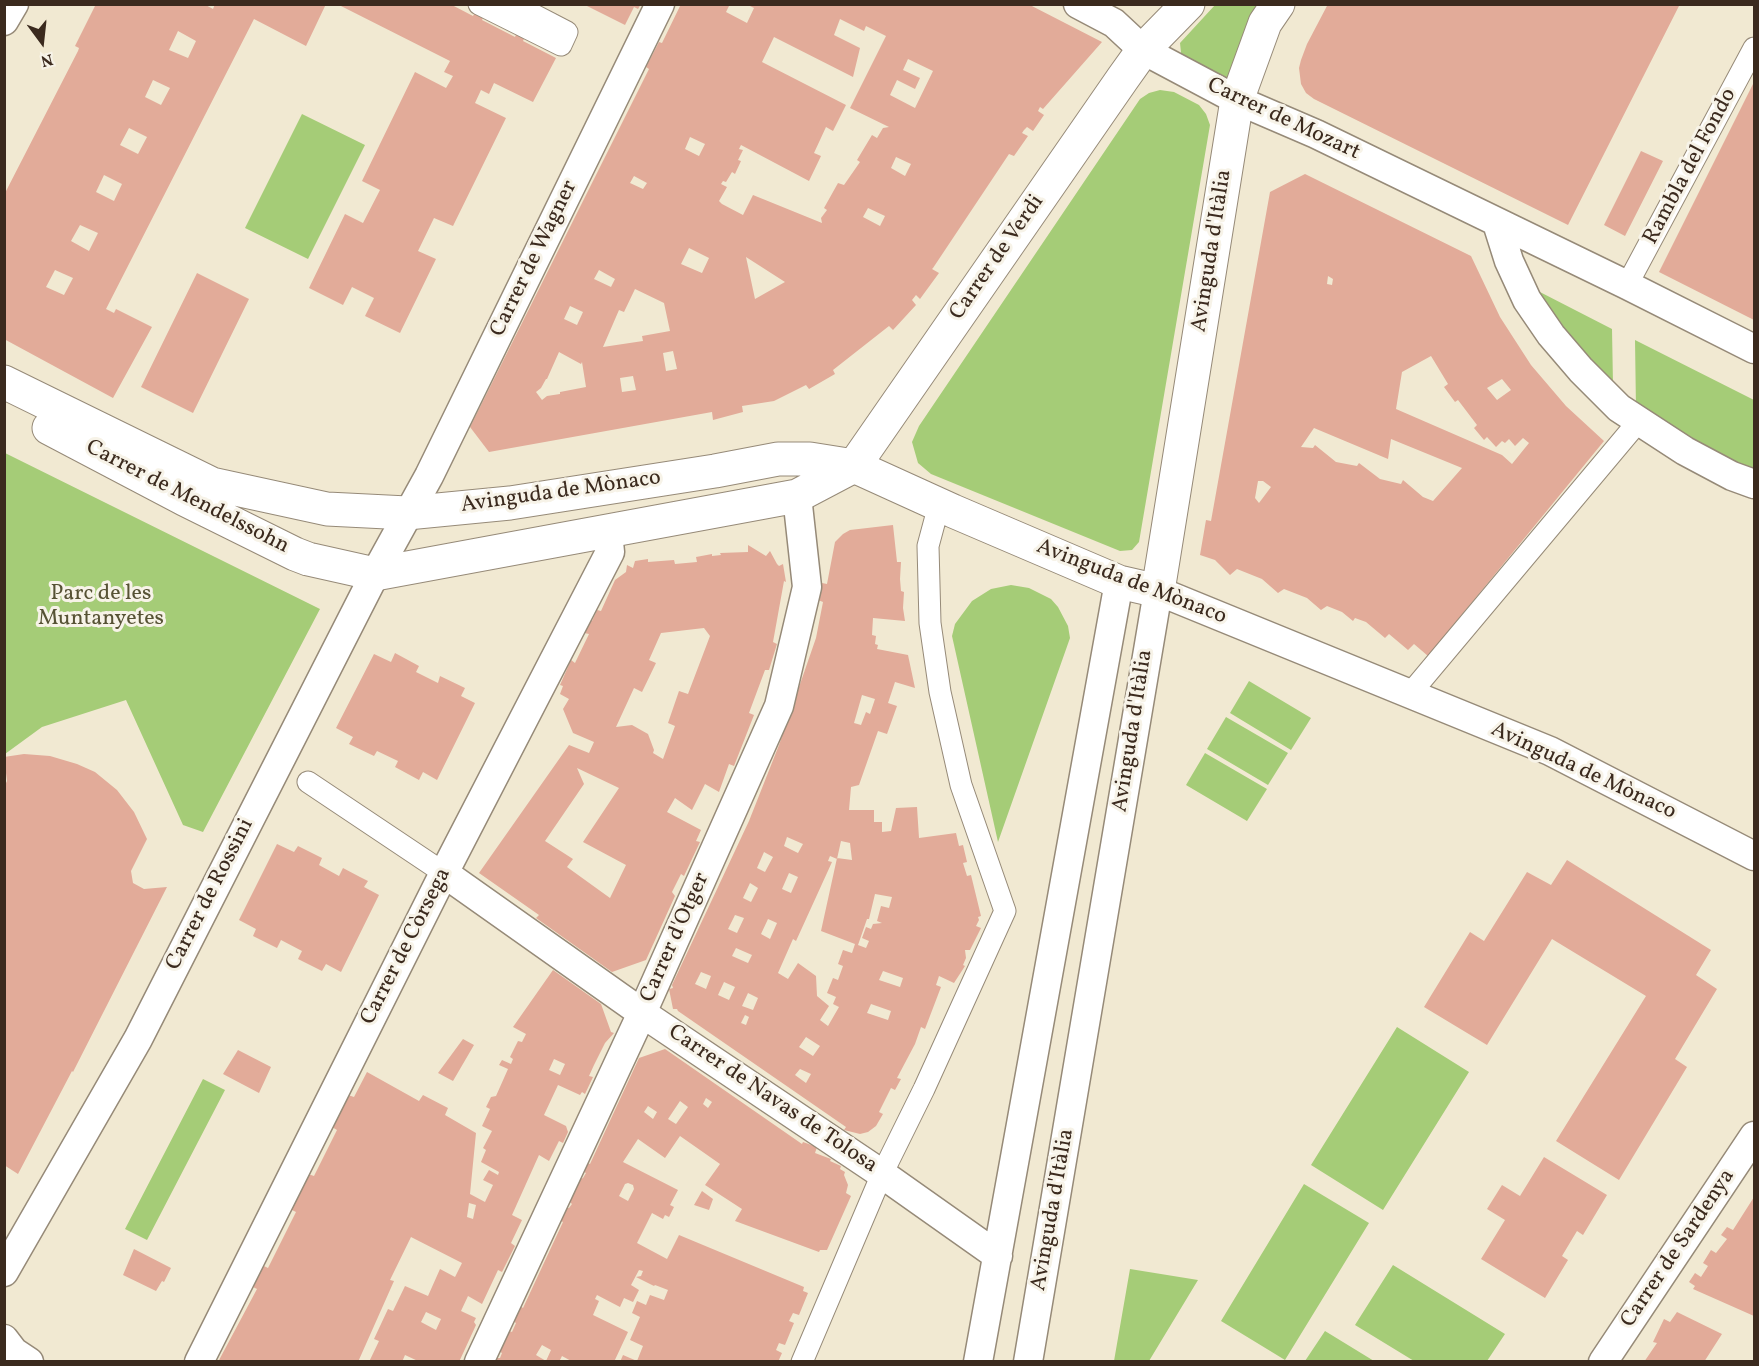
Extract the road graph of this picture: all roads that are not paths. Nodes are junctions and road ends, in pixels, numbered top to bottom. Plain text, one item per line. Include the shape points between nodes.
1 (14, 4) edge
2 (479, 4) edge
3 (513, 4) edge
4 (660, 4) edge
5 (1078, 4) edge
6 (1188, 4) edge
7 (1278, 4) edge
8 (4, 21) edge
9 (1755, 48) edge
10 (1143, 50) junction
11 (1237, 100) junction
12 (1497, 223) junction
13 (1627, 285) junction
14 (1755, 349) edge
15 (4, 382) edge
16 (4, 405) edge
17 (1638, 422) junction
18 (854, 466) junction
19 (715, 471) junction
20 (1755, 484) edge
21 (797, 496) junction
22 (939, 505) junction
23 (407, 513) junction
24 (608, 533) junction
25 (375, 574) junction
26 (1119, 582) junction
27 (1158, 591) junction
28 (1409, 695) junction
29 (308, 782) dead end
30 (1755, 856) edge
31 (444, 873) junction
32 (642, 1013) junction
33 (1755, 1136) edge
34 (882, 1174) junction
35 (998, 1256) junction
36 (4, 1272) edge
37 (4, 1339) edge
38 (29, 1362) edge
39 (200, 1362) edge
40 (479, 1362) edge
41 (802, 1362) edge
42 (978, 1362) edge
43 (1028, 1362) edge
44 (1603, 1362) edge

1 - 8 street
2 - 3 street via 561,45 567,32
4 - 23 street, Carrer de Wagner
5 - 10 street, Carrer de Mozart via 1114,23
6 - 10 street
7 - 11 street via 1265,23
9 - 13 street, Rambla del Fondo
10 - 11 street, Carrer de Mozart
10 - 18 street, Carrer de Verdi
11 - 12 street, Carrer de Mozart via 1316,134
11 - 27 street, Avinguda d'Itàlia
12 - 13 street, Carrer de Mozart
12 - 17 street via 1527,300 1551,334 1612,400
13 - 14 street, Carrer de Mozart
15 - 23 street, Carrer de Mendelssohn via 212,484 327,509
16 - 25 street, Carrer de Mendelssohn via 295,554
17 - 20 street via 1732,476
17 - 28 street
18 - 19 street, Avinguda de Mònaco via 778,459
18 - 21 street, Avinguda de Mònaco
18 - 22 street, Avinguda de Mònaco
19 - 23 street, Avinguda de Mònaco via 510,503
19 - 24 street, Avinguda de Mònaco via 691,492 627,506 614,516
21 - 24 street, Avinguda de Mònaco
21 - 32 street, Carrer d'Otger via 807,587 779,706
22 - 26 street, Avinguda de Mònaco
22 - 34 street via 928,546 930,623 940,692 962,785 1005,911
23 - 25 street, Carrer de Rossini
24 - 25 street, Avinguda de Mònaco
24 - 31 street, Carrer de Còrsega via 610,552
25 - 36 street, Carrer de Rossini via 138,1039
26 - 27 street, Avinguda de Mònaco
26 - 35 street, Avinguda d'Itàlia
27 - 28 street, Avinguda de Mònaco
27 - 43 street, Avinguda d'Itàlia
28 - 30 street, Avinguda de Mònaco via 1550,751
29 - 31 street, Carrer de Navas de Tolosa
31 - 32 street, Carrer de Navas de Tolosa
31 - 39 street, Carrer de Còrsega
32 - 34 street, Carrer de Navas de Tolosa
32 - 40 street, Carrer d'Otger
33 - 44 street, Carrer de Sardenya
34 - 35 street, Carrer de Navas de Tolosa
34 - 41 street
35 - 42 street, Avinguda d'Itàlia
37 - 38 street

